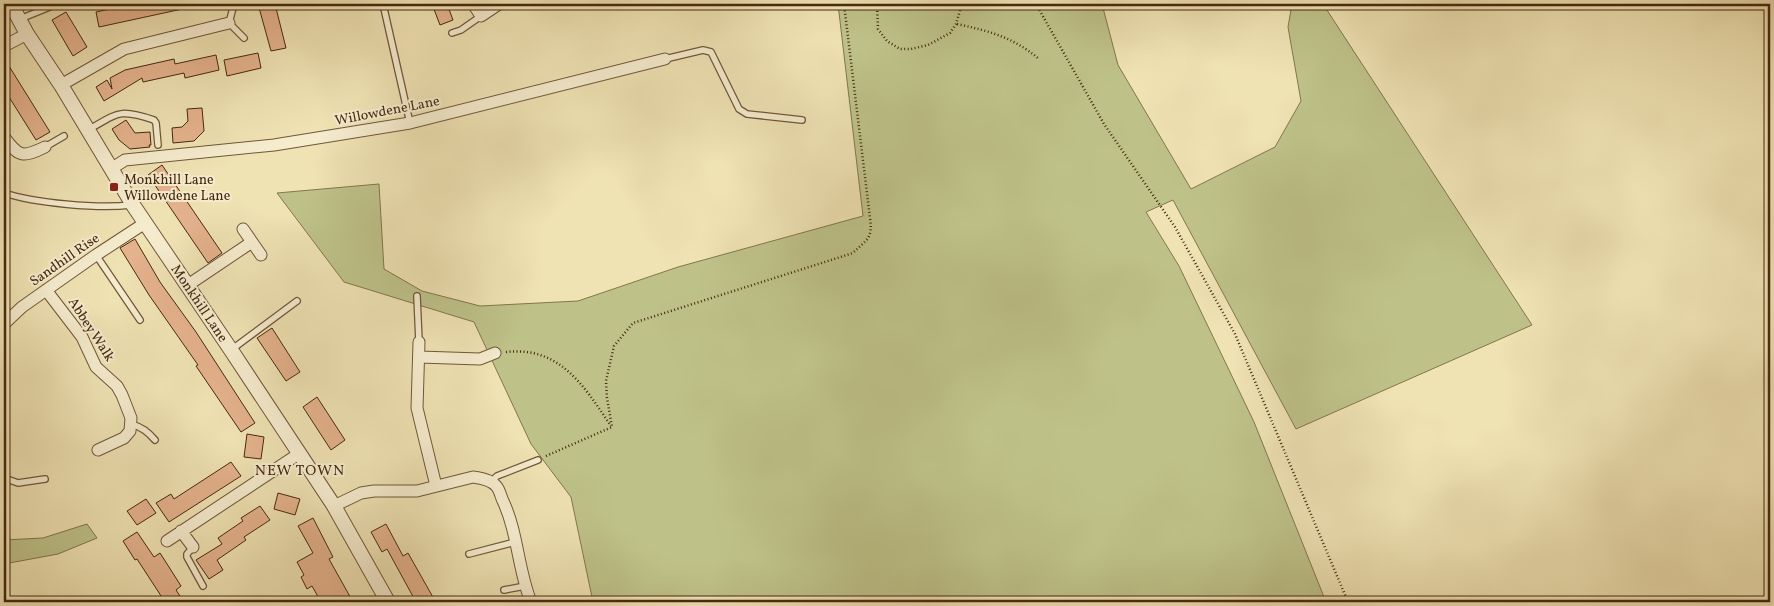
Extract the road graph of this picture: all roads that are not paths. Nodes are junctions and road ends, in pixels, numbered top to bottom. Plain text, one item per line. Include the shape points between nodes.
1 (11, 4) edge
2 (57, 4) edge
3 (234, 4) edge
4 (383, 4) edge
5 (473, 4) edge
6 (499, 4) edge
7 (481, 16) junction
8 (20, 19) junction
9 (229, 23) junction
10 (452, 33) dead end
11 (27, 34) junction
12 (244, 38) dead end
13 (4, 46) edge
14 (665, 59) joint
15 (61, 85) junction
16 (802, 120) dead end
17 (410, 123) junction
18 (88, 130) junction
19 (64, 136) dead end
20 (4, 137) edge
21 (158, 145) dead end
22 (44, 147) joint
23 (111, 169) junction
24 (4, 193) edge
25 (133, 205) junction
26 (145, 223) junction
27 (243, 229) dead end
28 (252, 242) junction
29 (96, 255) junction
30 (261, 256) dead end
31 (188, 285) junction
32 (46, 290) junction
33 (416, 296) dead end
34 (297, 301) dead end
35 (140, 320) dead end
36 (4, 324) edge
37 (419, 342) joint
38 (231, 350) junction
39 (495, 353) road end
40 (419, 357) junction
41 (132, 424) junction
42 (155, 440) dead end
43 (98, 450) dead end
44 (300, 453) junction
45 (538, 460) road end
46 (4, 478) edge
47 (45, 479) dead end
48 (491, 482) junction
49 (436, 486) junction
50 (334, 506) junction
51 (181, 531) junction
52 (167, 541) dead end
53 (515, 542) junction
54 (193, 547) joint
55 (469, 554) dead end
56 (203, 586) dead end
57 (524, 586) junction
58 (504, 590) dead end
59 (388, 602) edge
60 (531, 602) edge

1 - 8 street, Monkhill Lane
2 - 8 lane
3 - 9 lane
4 - 17 lane
5 - 7 street
6 - 7 street
7 - 10 lane
8 - 11 street, Monkhill Lane
9 - 12 lane
9 - 15 street via 124,49
11 - 13 street
11 - 15 street, Monkhill Lane
14 - 16 lane via 703,50 711,52 739,109 747,114
14 - 17 street, Willowdene Lane
15 - 18 street, Monkhill Lane
17 - 23 street, Willowdene Lane via 274,145 125,160
18 - 21 lane via 118,114 132,113 154,120
18 - 23 street, Monkhill Lane
19 - 22 lane
20 - 22 street via 20,154 28,155
23 - 25 street, Monkhill Lane
24 - 25 lane via 75,204
25 - 26 street, Monkhill Lane
26 - 29 street, Sandhill Rise
26 - 31 street, Monkhill Lane
27 - 28 street
28 - 30 street
28 - 31 street
29 - 32 street, Sandhill Rise
29 - 35 lane
31 - 38 street, Monkhill Lane
32 - 36 street, Sandhill Rise
32 - 41 street, Abbey Walk via 82,336 96,366 117,386
33 - 37 lane
34 - 38 lane
37 - 40 street
38 - 44 street, Monkhill Lane
39 - 40 street via 480,359
40 - 49 street via 417,408
41 - 42 lane via 141,427
41 - 43 street via 124,438
44 - 50 street, Monkhill Lane
44 - 51 street
45 - 48 lane via 497,476
46 - 47 lane via 18,483
48 - 49 street via 473,477
48 - 53 street via 497,486 508,510
49 - 50 street via 362,493
50 - 59 street, Monkhill Lane
51 - 52 street
51 - 54 street
53 - 55 lane
53 - 57 street
54 - 56 lane via 187,557
57 - 58 lane
57 - 60 street

